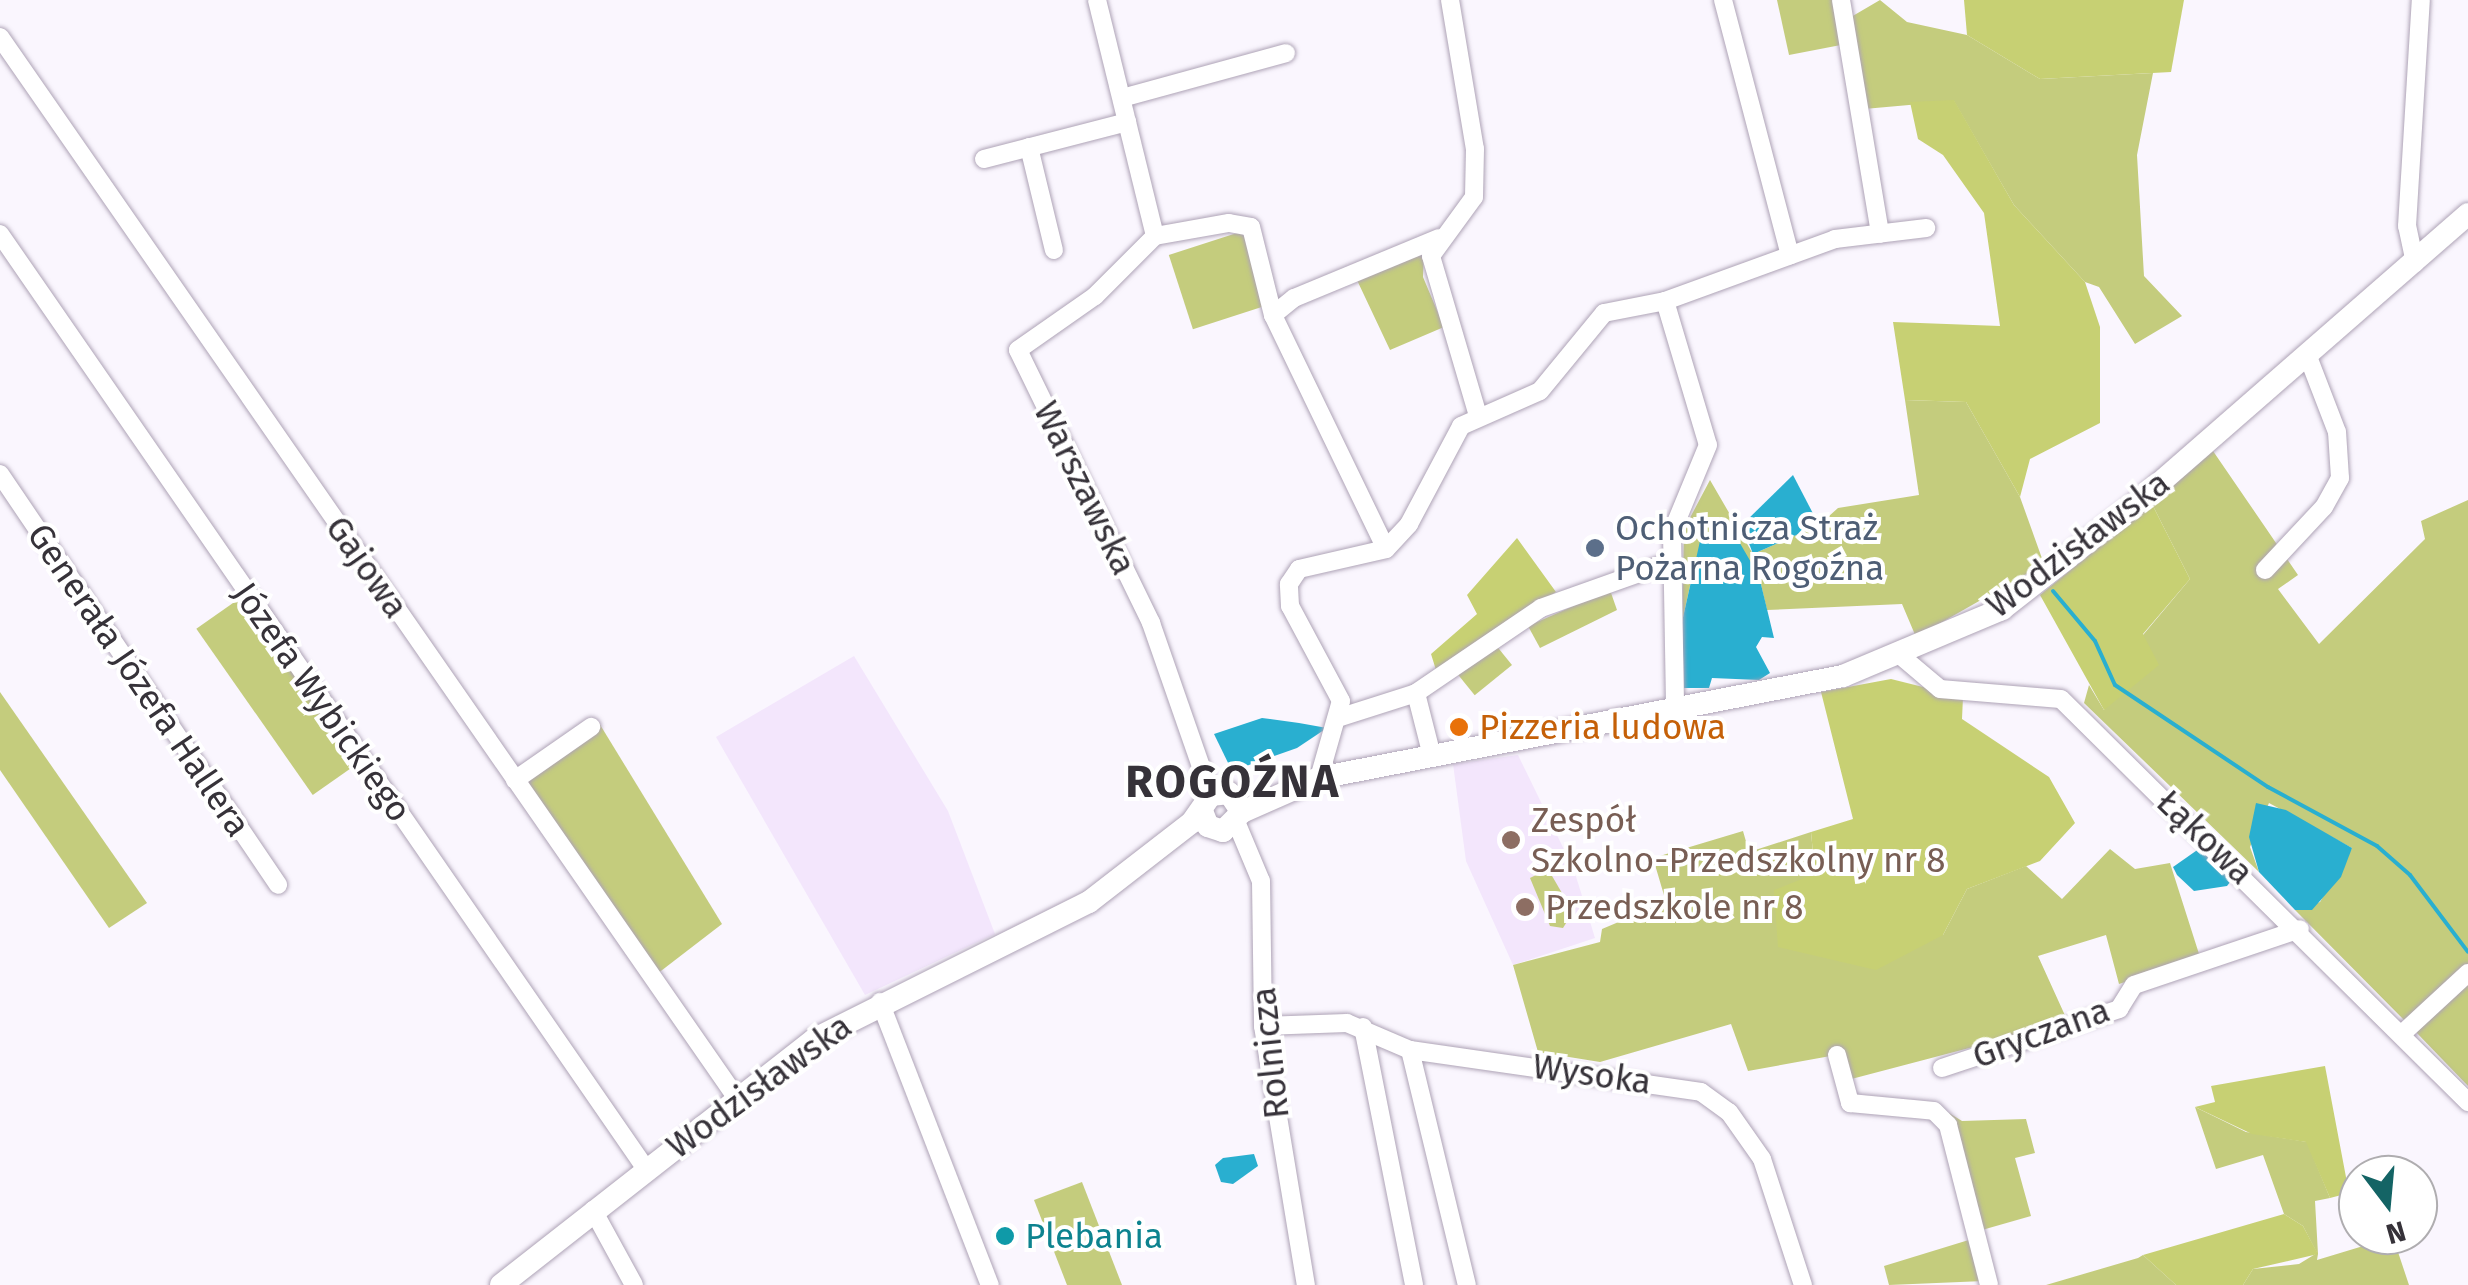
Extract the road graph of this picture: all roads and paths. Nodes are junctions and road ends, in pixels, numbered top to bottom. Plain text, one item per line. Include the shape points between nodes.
1 (1096, 0) edge
2 (1450, 0) edge
3 (1723, 0) edge
4 (1841, 0) edge
5 (2421, 0) edge
6 (0, 37) edge
7 (1286, 52) dead end
8 (1122, 98) junction
9 (1128, 122) junction
10 (1029, 148) junction
11 (984, 158) dead end
12 (2468, 214) edge
13 (1926, 228) dead end
14 (0, 234) edge
15 (1880, 234) junction
16 (1154, 236) junction
17 (1439, 238) junction
18 (1054, 250) dead end
19 (1790, 255) junction
20 (2414, 263) junction
21 (1665, 301) junction
22 (1273, 315) junction
23 (2308, 357) junction
24 (1477, 412) junction
25 (0, 474) edge
26 (1386, 549) junction
27 (1672, 561) junction
28 (2266, 570) dead end
29 (1901, 656) junction
30 (1416, 694) junction
31 (1674, 711) junction
32 (1341, 717) junction
33 (591, 727) dead end
34 (1432, 756) junction
35 (1319, 778) junction
36 (516, 780) junction
37 (1238, 811) junction
38 (1208, 812) junction
39 (278, 886) dead end
40 (2300, 928) junction
41 (2468, 973) edge
42 (880, 1002) junction
43 (1263, 1026) junction
44 (1364, 1028) junction
45 (2404, 1032) junction
46 (1410, 1050) junction
47 (1837, 1054) dead end
48 (1942, 1068) dead end
49 (736, 1097) junction
50 (2468, 1102) edge
51 (646, 1169) junction
52 (593, 1210) junction
53 (502, 1285) edge
54 (634, 1285) edge
55 (990, 1285) edge
56 (1306, 1285) edge
57 (1414, 1285) edge
58 (1467, 1285) edge
59 (1802, 1285) edge
60 (1989, 1285) edge

1 - 8 street
2 - 17 street via 1475,149 1474,197
3 - 19 street
4 - 15 street
5 - 20 street via 2407,226
6 - 36 street, Gajowa
7 - 8 street
8 - 9 street
9 - 10 street
9 - 16 street
10 - 11 street
10 - 18 street
12 - 20 main road, Wodzisławska
13 - 15 street
14 - 51 street, Józefa Wybickiego
15 - 19 street
16 - 22 street via 1229,223 1251,228
16 - 38 street, Warszawska via 1095,296 1018,350 1151,623
17 - 22 street via 1294,298
17 - 24 street via 1433,281
19 - 21 street
20 - 23 main road, Wodzisławska
21 - 24 street via 1604,314 1540,391
21 - 27 street via 1708,445 1672,532
22 - 26 street
23 - 28 street via 2336,432 2340,478 2324,507
23 - 29 main road, Wodzisławska via 2050,574 2002,609
24 - 26 street via 1450,442 1409,524
25 - 39 street, Generała Józefa Hallera
26 - 32 street via 1313,563 1289,584 1294,614 1337,684
27 - 30 street via 1541,608
27 - 31 street
29 - 31 main road, Wodzisławska via 1843,676
29 - 40 street, Łąkowa via 1940,688 2061,699
30 - 32 street
30 - 34 street
31 - 34 main road, Wodzisławska
32 - 35 street
33 - 36 street
34 - 35 main road, Wodzisławska
35 - 37 main road, Wodzisławska
36 - 49 street, Gajowa
37 - 38 main road, Wodzisławska
37 - 38 main road
37 - 43 street, Rolnicza via 1260,882
38 - 42 main road, Wodzisławska via 1047,926
40 - 45 street, Łąkowa
40 - 48 street, Gryczana via 2134,985 2119,1010
41 - 45 street
42 - 49 main road, Wodzisławska
42 - 55 street
43 - 44 street, Wysoka
43 - 56 street, Rolnicza
44 - 46 street, Wysoka
44 - 57 street
45 - 50 street, Łąkowa
46 - 58 street
46 - 59 street, Wysoka via 1668,1084 1716,1100 1762,1159
47 - 60 street via 1850,1104 1934,1111 1948,1125
49 - 51 main road, Wodzisławska
51 - 52 main road, Wodzisławska
52 - 53 main road, Wodzisławska
52 - 54 street

